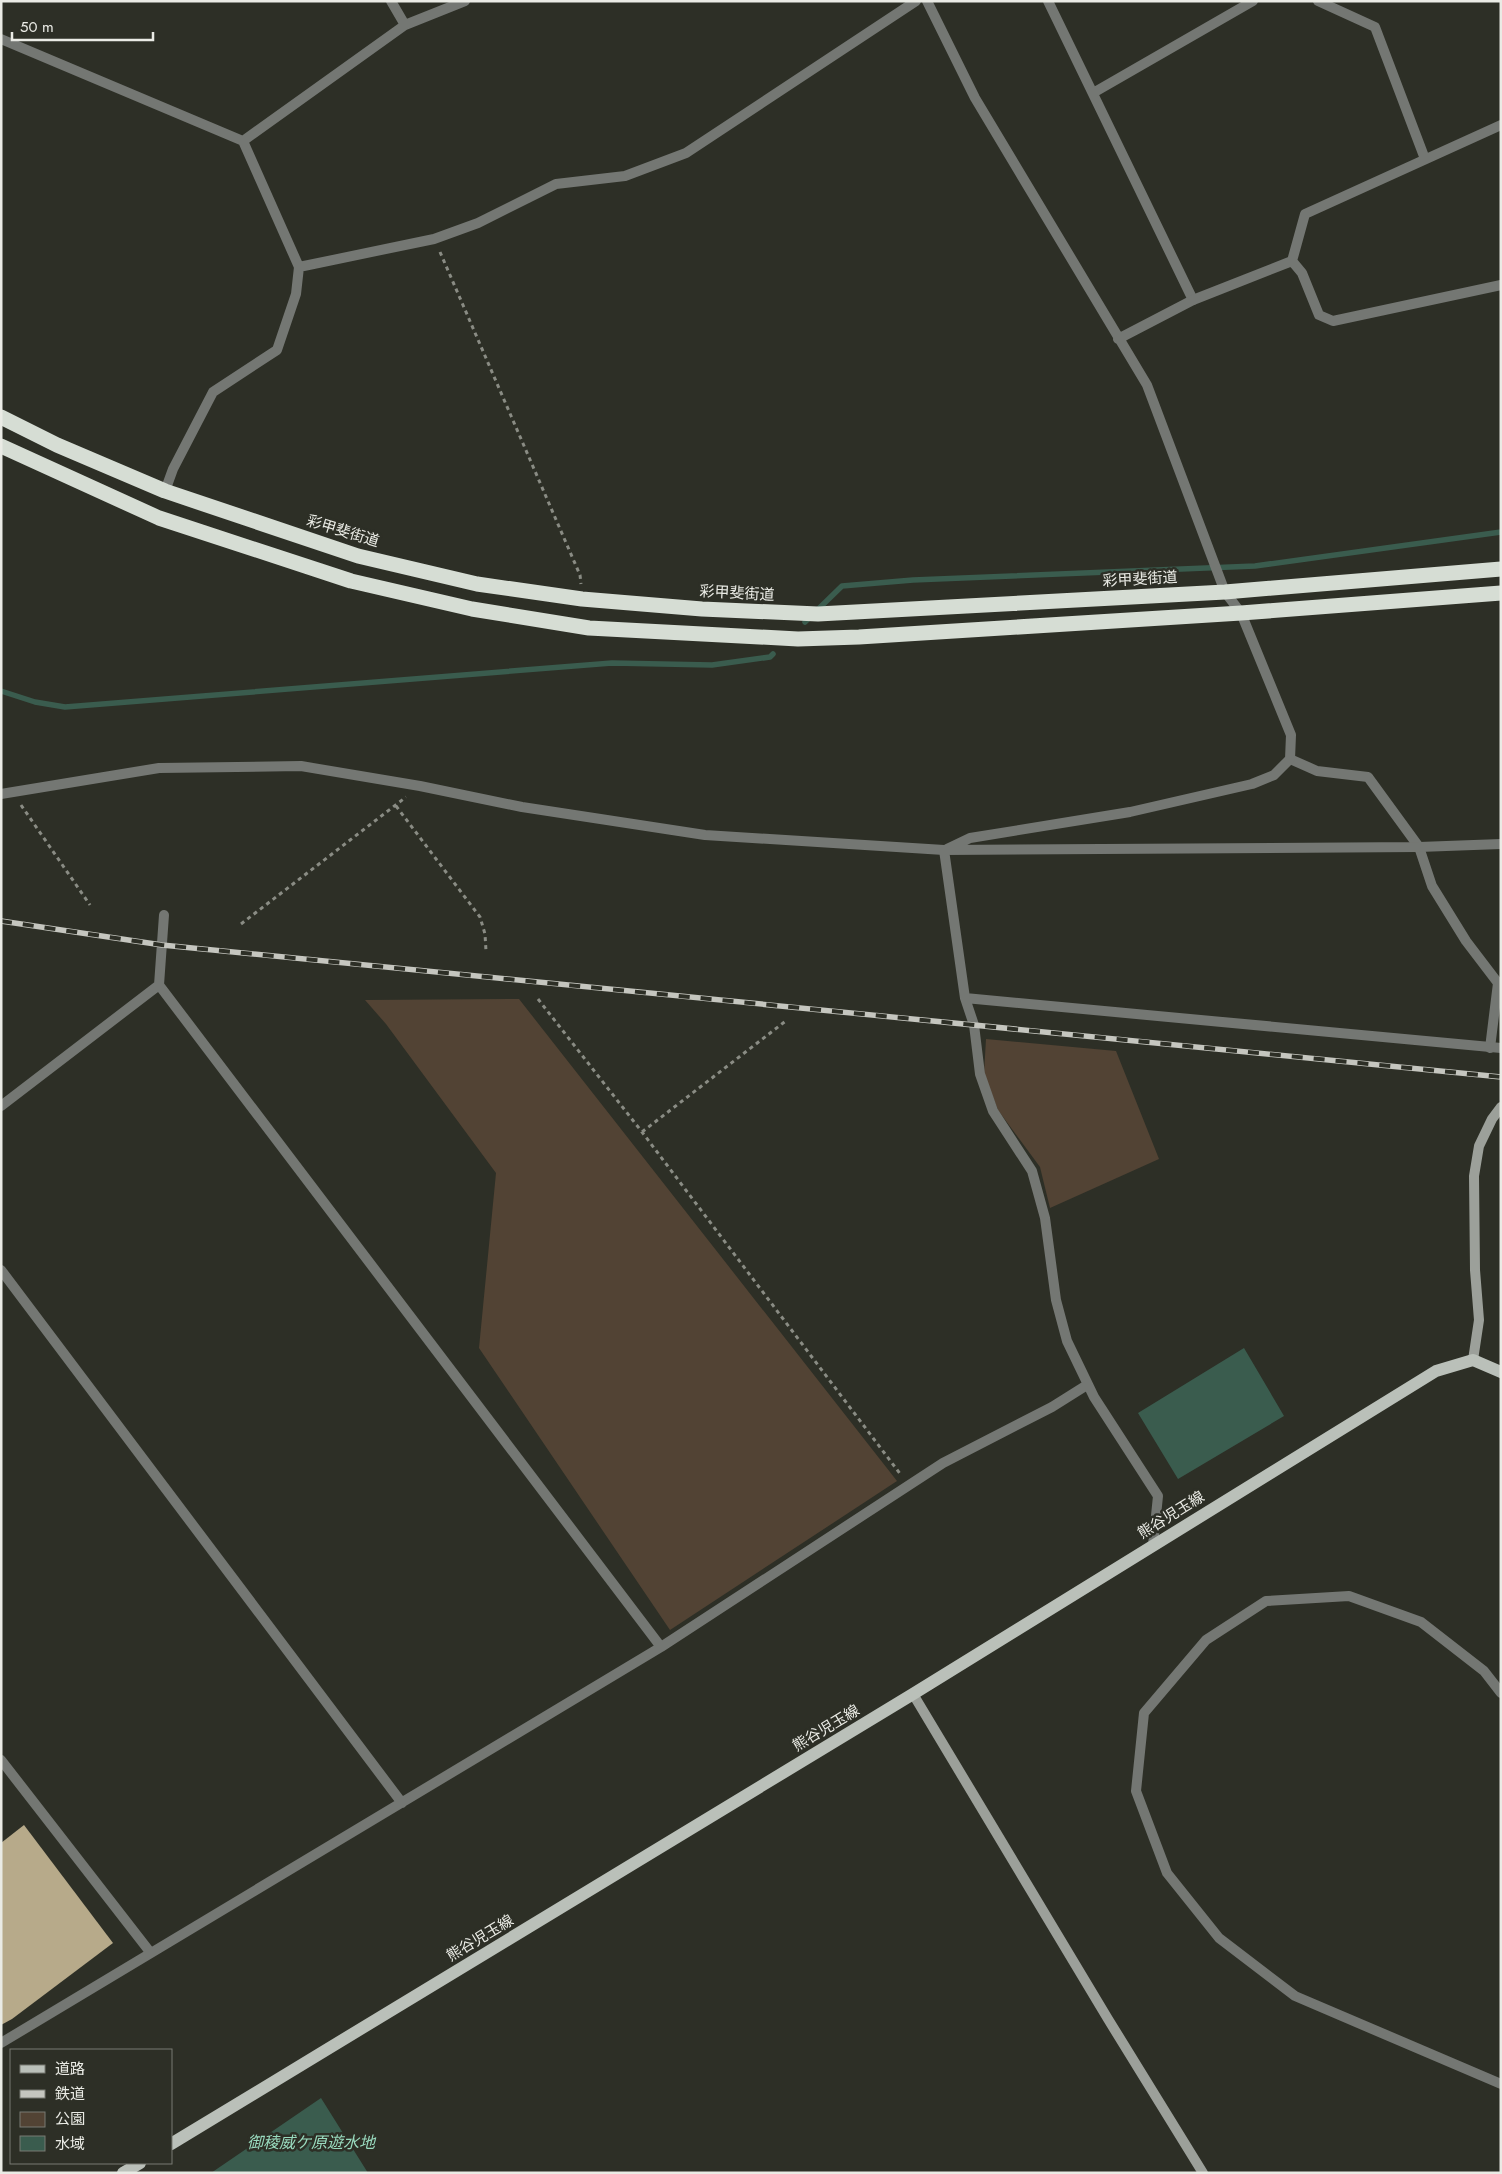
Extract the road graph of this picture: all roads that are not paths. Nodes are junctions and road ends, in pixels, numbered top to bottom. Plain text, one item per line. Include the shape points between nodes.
1 (390, 1) edge
2 (465, 1) edge
3 (916, 1) edge
4 (927, 1) edge
5 (1048, 1) edge
6 (1253, 1) edge
7 (1318, 1) edge
8 (405, 25) junction
9 (1, 39) edge
10 (1092, 93) junction
11 (1501, 125) edge
12 (243, 141) junction
13 (1426, 159) junction
14 (1292, 261) junction
15 (299, 267) junction
16 (1501, 286) edge
17 (1194, 300) junction
18 (1118, 338) junction
19 (1, 417) edge
20 (1, 446) edge
21 (165, 491) junction
22 (1499, 569) edge
23 (1225, 592) junction
24 (1501, 593) edge
25 (1241, 613) junction
26 (1290, 759) junction
27 (1, 794) edge
28 (1501, 844) edge
29 (1419, 847) junction
30 (944, 850) junction
31 (164, 915) dead end
32 (159, 985) junction
33 (965, 998) junction
34 (1496, 1048) edge
35 (1, 1106) edge
36 (1501, 1107) edge
37 (1, 1270) edge
38 (1473, 1360) junction
39 (1501, 1372) edge
40 (1088, 1385) junction
41 (1153, 1545) junction
42 (661, 1647) junction
43 (1501, 1693) edge
44 (914, 1694) junction
45 (1, 1760) edge
46 (402, 1803) junction
47 (150, 1952) junction
48 (1, 2043) edge
49 (1501, 2084) edge
50 (172, 2143) edge
51 (138, 2164) edge
52 (123, 2173) edge
53 (1203, 2173) edge

1 - 8 street
2 - 8 street
3 - 15 street via 686,153 625,176 556,184 478,222 434,239
4 - 18 street via 974,98
5 - 10 street
6 - 10 street
7 - 13 street via 1375,27
8 - 12 street
9 - 12 street
10 - 17 street
11 - 13 street
12 - 15 street
13 - 14 street via 1305,214
14 - 16 street via 1302,274 1319,315 1333,321
14 - 17 street
15 - 21 street via 296,294 277,350 213,392
17 - 18 street
18 - 23 street via 1147,385
19 - 21 highway, 彩甲斐街道
20 - 25 highway via 159,518 351,582 472,609 589,628 859,638
21 - 23 highway, 彩甲斐街道 via 358,556 477,584 582,599 818,614
22 - 23 highway, 彩甲斐街道
23 - 25 street
24 - 25 highway
25 - 26 street via 1291,735
26 - 29 street via 1317,771 1368,777
26 - 30 street via 1274,775 1252,784 1130,812 970,838
27 - 30 street via 159,768 301,766 522,807 705,835
28 - 29 street
29 - 30 street
29 - 34 street via 1432,886 1466,941 1498,983
30 - 33 street
31 - 32 street
32 - 35 street
32 - 42 street
33 - 34 street
33 - 40 street via 974,1025 980,1074 993,1111 1032,1171 1045,1218 1056,1300 1067,1340
36 - 38 street via 1479,1146 1474,1176 1479,1320
37 - 46 street
38 - 39 main road
38 - 41 main road, 熊谷児玉線 via 1436,1371
40 - 41 street via 1158,1496
40 - 42 street via 943,1463
41 - 44 main road, 熊谷児玉線
42 - 46 street
43 - 49 street via 1484,1671 1421,1622 1349,1596 1266,1601 1206,1640 1144,1714 1136,1791 1167,1873 1219,1938 1295,1996
44 - 50 main road, 熊谷児玉線
44 - 53 street
45 - 47 street
46 - 47 street
47 - 48 street
51 - 52 main road

